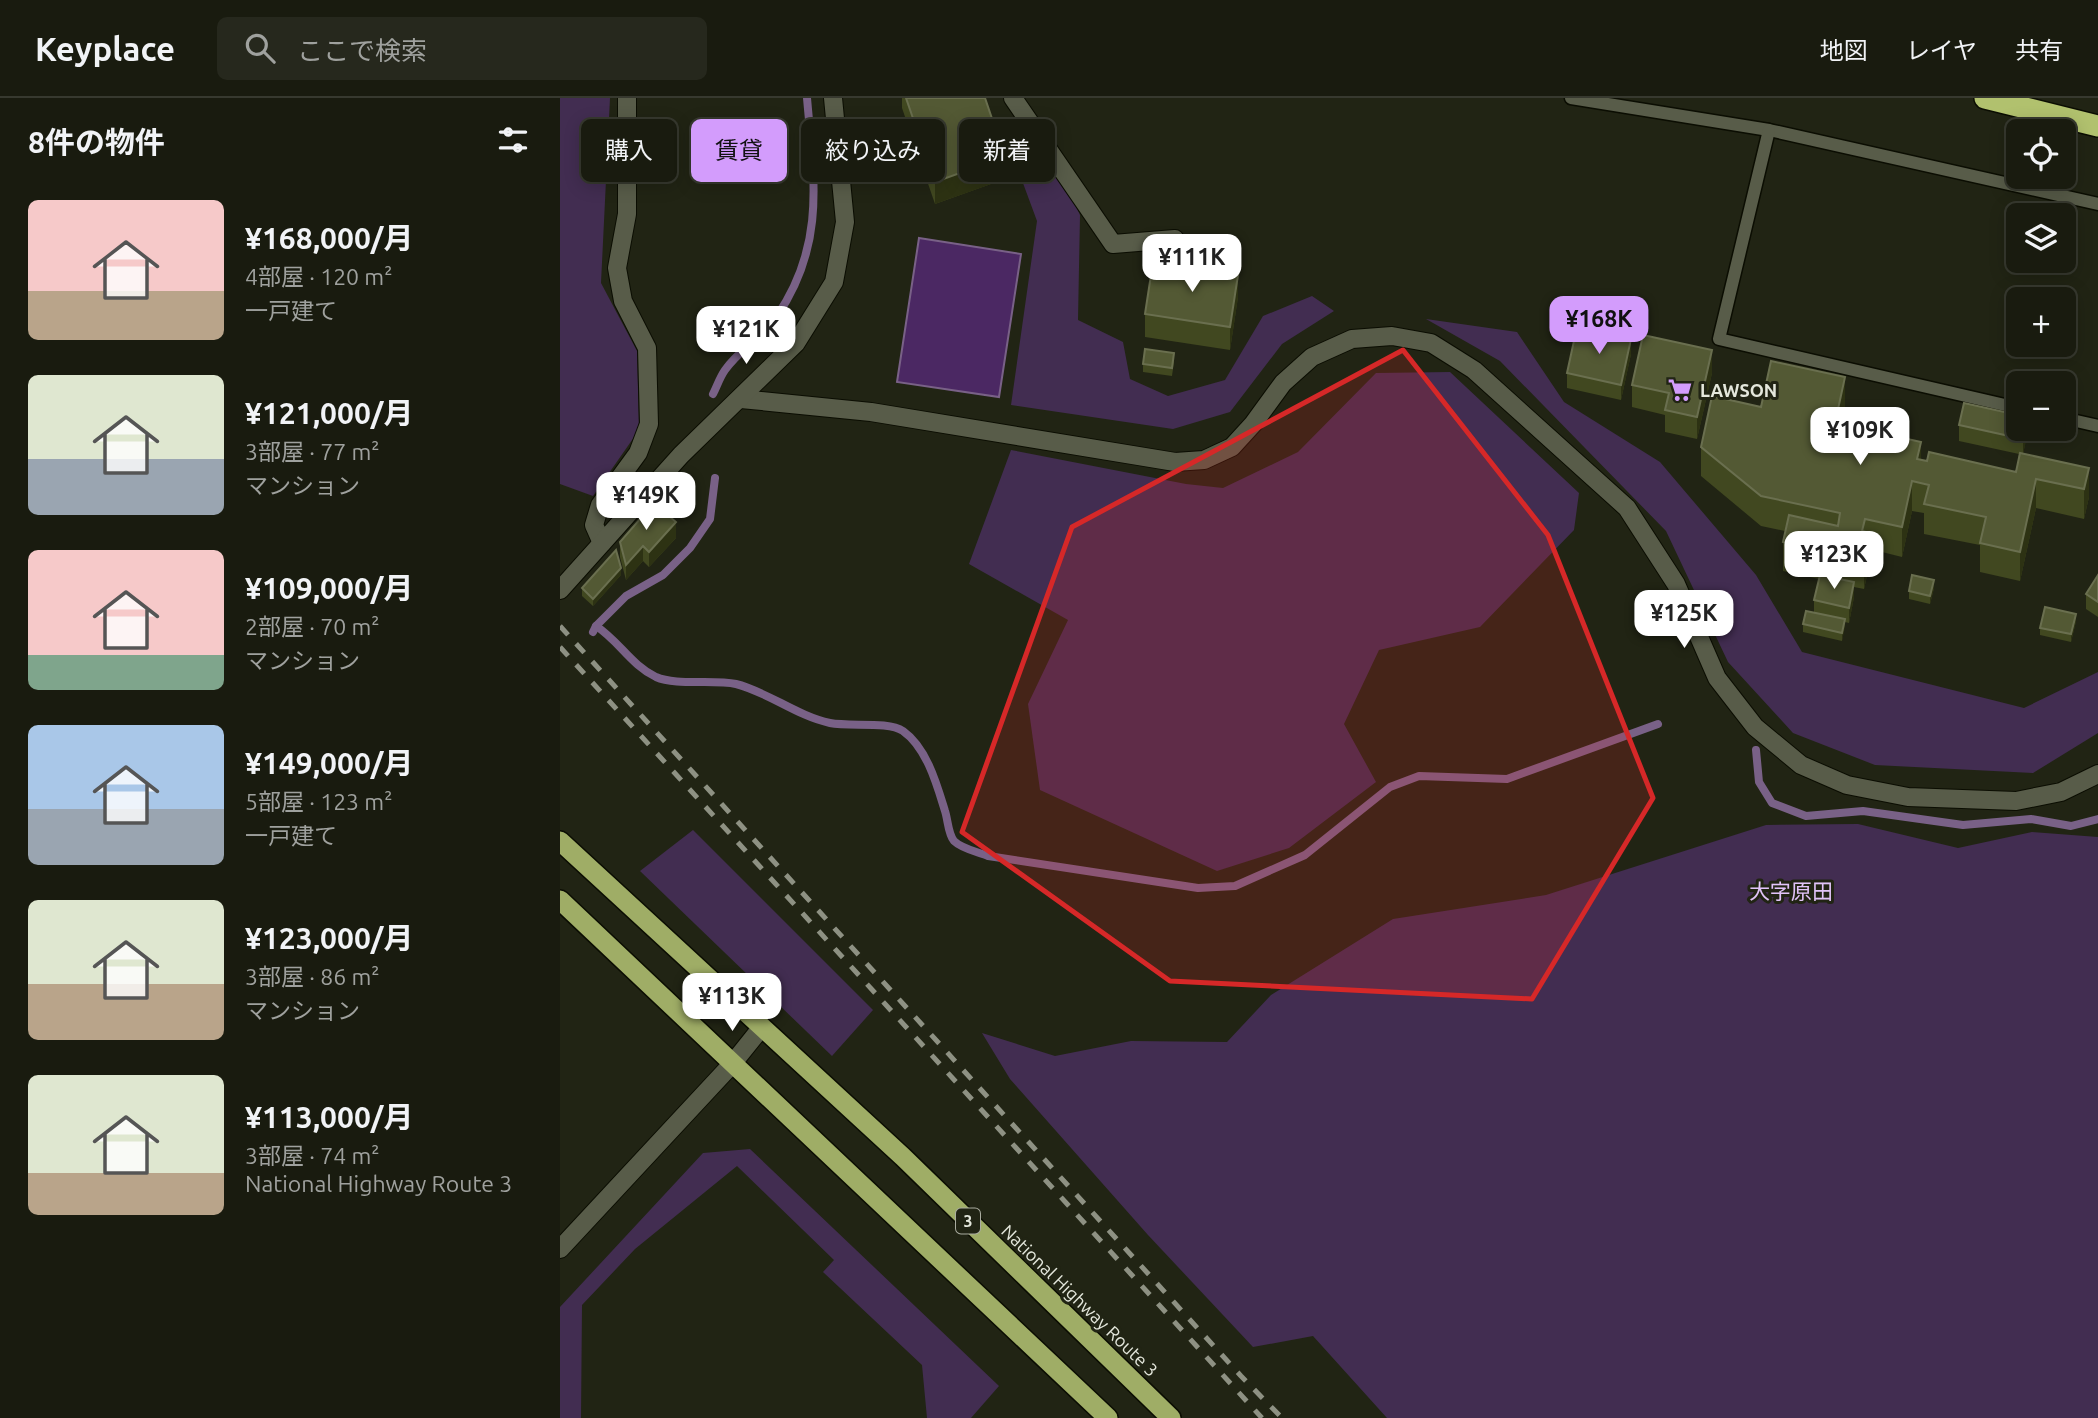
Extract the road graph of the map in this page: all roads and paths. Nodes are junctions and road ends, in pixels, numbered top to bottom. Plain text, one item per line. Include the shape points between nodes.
1 (627, 98) edge
2 (833, 98) edge
3 (1013, 98) edge
4 (1571, 98) edge
5 (1985, 98) edge
6 (2098, 126) edge
7 (1769, 131) junction
8 (2098, 204) edge
9 (1175, 239) dead end
10 (741, 399) junction
11 (2006, 405) edge
12 (2076, 421) edge
13 (2098, 426) edge
14 (602, 543) junction
15 (560, 590) edge
16 (2098, 774) edge
17 (560, 841) edge
18 (560, 900) edge
19 (761, 1028) junction
20 (733, 1063) junction
21 (560, 1249) edge
22 (1108, 1418) edge
23 (1171, 1418) edge

1 - 14 street via 627,214 617,268 623,301 648,348 649,424 638,453 600,505 594,525
2 - 10 street via 845,222 834,282 796,343
3 - 9 street via 1113,244
4 - 7 lane
5 - 6 highway
7 - 8 lane
7 - 11 lane via 1719,339
10 - 14 street via 681,455
10 - 16 street via 871,412 1175,462 1204,460 1232,447 1283,383 1312,357 1352,339 1392,336 1431,343 1474,370 1627,508 1676,584 1717,678 1755,727 1801,765 1847,785 1908,797 2016,801 2061,792
12 - 13 lane
14 - 15 street
17 - 19 highway, National Highway Route 3 / 3
18 - 20 highway
19 - 20 street
19 - 23 highway, National Highway Route 3 / 3 via 903,1157
20 - 21 street
20 - 22 highway

